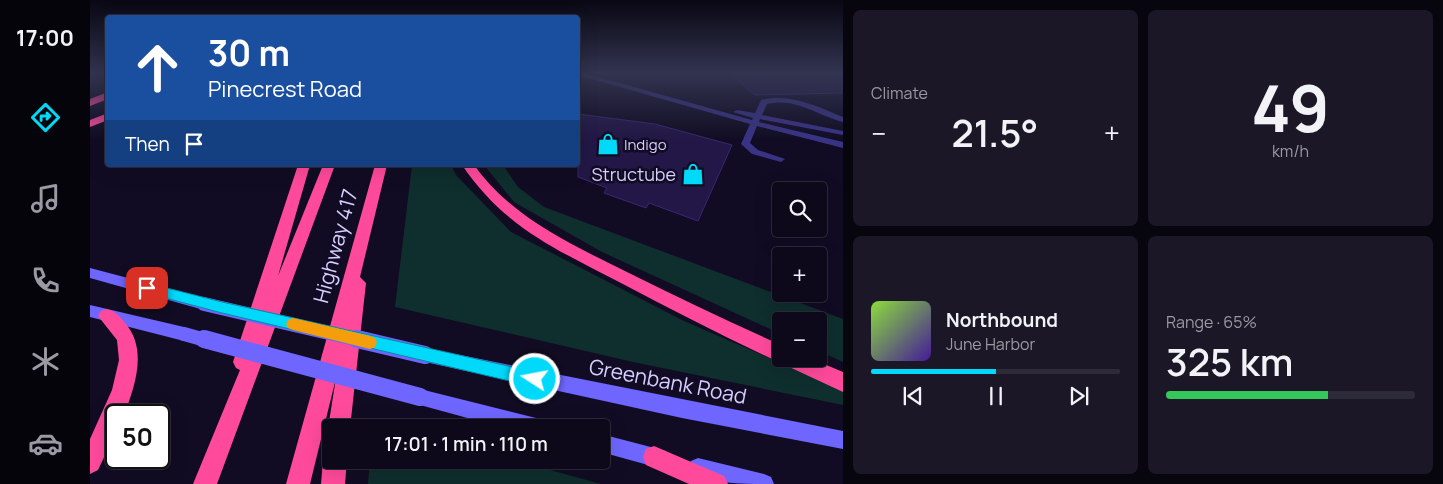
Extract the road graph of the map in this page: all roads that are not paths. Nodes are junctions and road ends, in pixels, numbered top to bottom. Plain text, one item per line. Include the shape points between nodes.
1 (658, 96) edge
2 (105, 97) edge
3 (90, 103) edge
4 (105, 117) edge
5 (754, 120) junction
6 (843, 120) edge
7 (90, 124) edge
8 (843, 133) edge
9 (843, 145) edge
10 (781, 159) dead end
11 (303, 167) edge
12 (328, 167) edge
13 (380, 167) edge
14 (469, 167) edge
15 (367, 218) junction
16 (90, 273) edge
17 (98, 314) edge
18 (772, 350) edge
19 (810, 367) edge
20 (843, 382) edge
21 (340, 419) edge
22 (505, 419) edge
23 (843, 440) edge
24 (610, 445) edge
25 (654, 456) junction
26 (90, 462) edge
27 (335, 469) edge
28 (204, 484) edge
29 (298, 484) edge
30 (333, 484) edge
31 (716, 484) edge
32 (764, 484) edge

1 - 5 lane
2 - 3 highway
4 - 7 highway
5 - 6 lane via 764,102 781,100 804,104
5 - 8 lane
5 - 9 lane
5 - 10 lane via 745,144 755,152
11 - 28 highway
12 - 28 highway
13 - 15 highway, Highway 417
14 - 18 highway via 490,195 530,228 666,300
15 - 21 highway
15 - 29 highway, Highway 417
16 - 23 main road, Greenbank Road, bridge via 204,304 425,355
17 - 22 main road, bridge
17 - 26 highway via 123,332 129,358 116,403
19 - 20 highway
24 - 25 main road
25 - 31 highway
25 - 32 main road
27 - 30 highway

